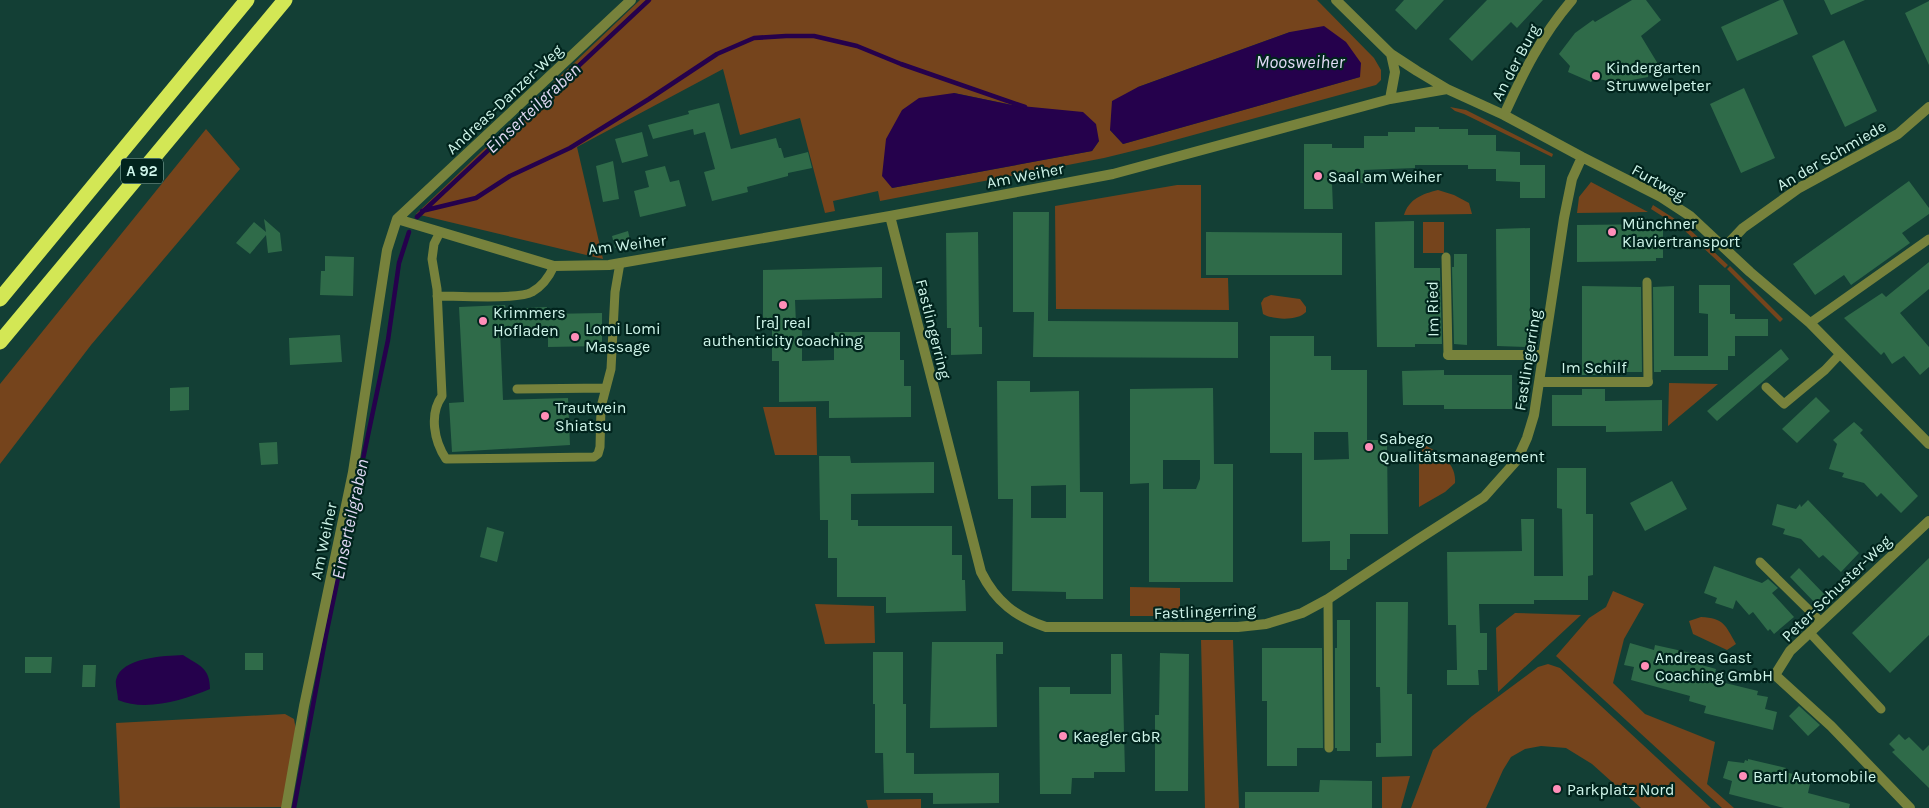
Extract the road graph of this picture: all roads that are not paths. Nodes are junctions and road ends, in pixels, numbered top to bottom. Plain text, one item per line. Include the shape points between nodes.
1 (247, 0) edge
2 (285, 0) edge
3 (631, 0) edge
4 (1336, 0) edge
5 (1572, 0) edge
6 (1391, 54) junction
7 (1447, 89) junction
8 (1390, 99) junction
9 (1929, 107) edge
10 (1504, 115) junction
11 (1582, 157) junction
12 (890, 216) junction
13 (397, 219) junction
14 (440, 232) junction
15 (1929, 239) edge
16 (1725, 247) junction
17 (1446, 257) dead end
18 (620, 263) junction
19 (554, 266) junction
20 (1647, 282) dead end
21 (437, 296) junction
22 (0, 299) edge
23 (1810, 323) junction
24 (0, 342) edge
25 (1543, 354) junction
26 (1840, 354) junction
27 (1448, 355) joint
28 (1539, 382) junction
29 (1648, 382) joint
30 (1766, 386) dead end
31 (606, 388) junction
32 (517, 389) dead end
33 (1929, 444) edge
34 (1929, 521) edge
35 (1760, 562) dead end
36 (1328, 599) junction
37 (1821, 622) junction
38 (1810, 632) junction
39 (1880, 709) dead end
40 (1329, 748) dead end
41 (286, 808) edge
42 (1910, 808) edge

1 - 22 highway, A 92
2 - 24 highway, A 92
3 - 13 street, Andreas-Danzer-Weg
4 - 6 street, Furtweg
5 - 10 street, An der Burg via 1533,53
6 - 7 street, Furtweg
6 - 8 street via 1395,72
7 - 8 street, Am Weiher
7 - 10 street, Furtweg
8 - 12 street, Am Weiher via 1113,174
9 - 16 street, An der Schmiede via 1898,134 1799,188 1743,228
10 - 11 street, Furtweg
11 - 16 street, Furtweg via 1690,216
11 - 25 street, Fastlingerring via 1572,179 1564,218
12 - 18 street, Am Weiher
12 - 36 street, Fastlingerring via 981,572 989,588 1007,608 1046,627 1238,626 1266,624 1302,613
13 - 14 street, Am Weiher
13 - 41 street, Am Weiher via 387,250 353,472
14 - 19 street, Am Weiher
14 - 21 lane via 432,258
15 - 23 lane
16 - 23 street, Furtweg
17 - 27 lane, Im Ried
18 - 19 street, Am Weiher
18 - 31 lane via 615,292 611,369
19 - 21 lane via 548,279 530,293
20 - 29 lane
21 - 31 lane via 442,396 434,421 440,451 446,458 594,457 600,447 601,407
23 - 26 street, Furtweg
25 - 27 street, Im Ried
25 - 28 street, Fastlingerring
26 - 30 lane via 1784,404
26 - 33 street, Furtweg
28 - 29 street, Im Schilf
28 - 36 street, Fastlingerring via 1528,438 1517,460 1492,490
31 - 32 lane
34 - 37 street, Peter-Schuster-Weg
35 - 37 lane
36 - 40 lane
37 - 38 street, Peter-Schuster-Weg
38 - 39 lane
38 - 42 street, Peter-Schuster-Weg via 1790,651 1776,675 1831,726

